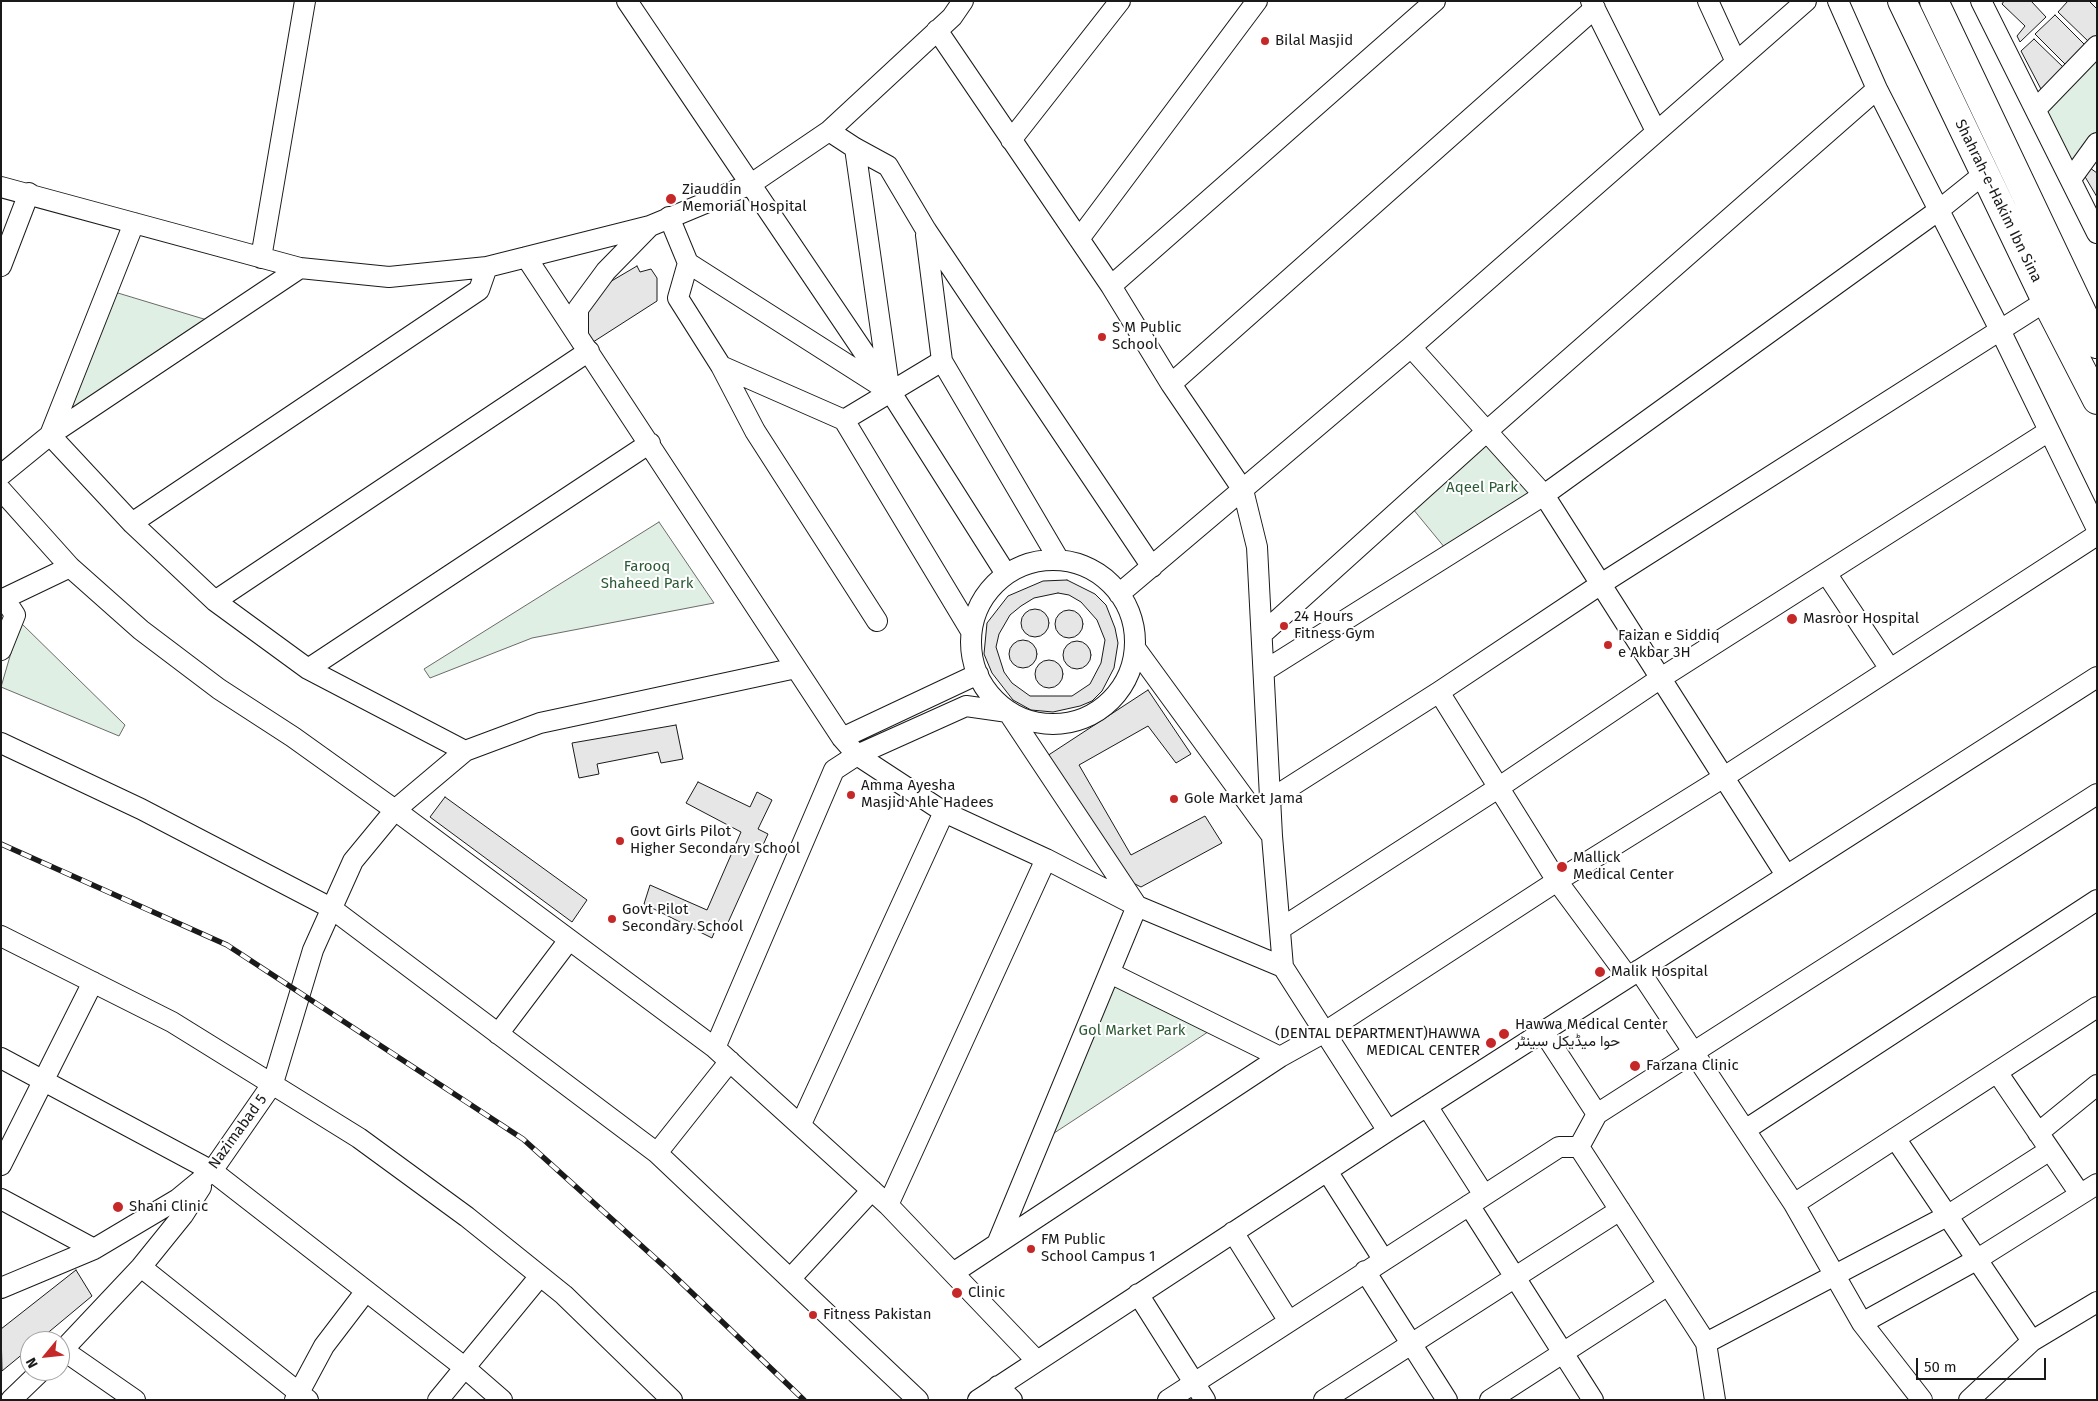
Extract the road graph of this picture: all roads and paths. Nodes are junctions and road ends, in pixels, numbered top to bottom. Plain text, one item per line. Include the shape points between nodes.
1 (305, 1) edge
2 (627, 1) edge
3 (963, 1) edge
4 (1120, 1) edge
5 (1257, 1) edge
6 (1435, 1) edge
7 (1708, 1) edge
8 (1806, 1) edge
9 (1838, 1) edge
10 (1902, 1) edge
11 (1934, 1) edge
12 (1982, 1) edge
13 (1593, 5) edge
14 (937, 30) junction
15 (2097, 46) edge
16 (1736, 62) junction
17 (1877, 89) junction
18 (2036, 109) junction
19 (829, 131) junction
20 (1656, 131) junction
21 (1012, 140) junction
22 (2097, 143) edge
23 (855, 148) junction
24 (1984, 173) junction
25 (2071, 179) junction
26 (751, 184) junction
27 (1, 186) edge
28 (29, 193) junction
29 (1939, 210) junction
30 (669, 217) junction
31 (134, 223) junction
32 (650, 226) junction
33 (926, 230) junction
34 (2097, 233) edge
35 (1079, 239) junction
36 (526, 257) junction
37 (261, 258) junction
38 (688, 262) junction
39 (1, 266) edge
40 (487, 267) junction
41 (300, 268) junction
42 (1111, 286) junction
43 (2046, 301) junction
44 (2000, 330) junction
45 (583, 343) junction
46 (2097, 344) edge
47 (1411, 347) junction
48 (942, 361) junction
49 (721, 366) junction
50 (1171, 384) junction
51 (890, 391) junction
52 (2097, 400) edge
53 (844, 420) junction
54 (2049, 431) junction
55 (1486, 432) junction
56 (50, 435) junction
57 (650, 443) junction
58 (1, 475) edge
59 (1, 490) edge
60 (1243, 490) junction
61 (1544, 495) junction
62 (132, 524) junction
63 (2097, 530) edge
64 (2097, 535) edge
65 (1058, 560) junction
66 (70, 567) junction
67 (1152, 567) junction
68 (1826, 573) junction
69 (1006, 574) junction
70 (1601, 584) junction
71 (1119, 594) junction
72 (3, 599) edge
73 (215, 601) junction
74 (877, 621) dead end
75 (971, 631) junction
76 (1262, 634) junction
77 (1135, 648) junction
78 (1, 650) edge
79 (308, 668) junction
80 (796, 668) junction
81 (1890, 669) junction
82 (1264, 671) junction
83 (978, 674) junction
84 (2097, 677) edge
85 (1661, 678) junction
86 (1439, 692) junction
87 (1008, 712) junction
88 (842, 738) junction
89 (1, 743) edge
90 (466, 751) junction
91 (858, 755) junction
92 (1724, 777) junction
93 (1498, 788) junction
94 (2095, 798) edge
95 (1271, 799) junction
96 (395, 810) junction
97 (944, 812) junction
98 (1272, 836) junction
99 (1046, 859) junction
100 (1786, 875) junction
101 (1557, 880) junction
102 (2097, 900) edge
103 (1136, 906) junction
104 (331, 908) junction
105 (1280, 929) junction
106 (1, 936) edge
107 (569, 940) junction
108 (1283, 966) junction
109 (1110, 973) junction
110 (1633, 973) junction
111 (94, 982) junction
112 (2097, 1007) edge
113 (1543, 1031) junction
114 (1325, 1032) junction
115 (498, 1034) junction
116 (1694, 1052) junction
117 (723, 1054) junction
118 (1280, 1057) junction
119 (1, 1058) edge
120 (1997, 1072) junction
121 (44, 1080) junction
122 (273, 1083) junction
123 (2097, 1085) edge
124 (1427, 1106) junction
125 (1597, 1114) junction
126 (801, 1124) junction
127 (1745, 1130) junction
128 (1388, 1131) junction
129 (2038, 1133) junction
130 (1896, 1138) junction
131 (1579, 1147) junction
132 (2050, 1150) junction
133 (657, 1153) junction
134 (1, 1165) edge
135 (212, 1171) junction
136 (1327, 1171) junction
137 (2097, 1184) edge
138 (872, 1190) junction
139 (2080, 1194) junction
140 (1, 1199) edge
141 (1476, 1200) junction
142 (1794, 1204) junction
143 (888, 1205) junction
144 (1620, 1210) junction
145 (1947, 1216) junction
146 (1233, 1232) junction
147 (997, 1244) junction
148 (94, 1249) junction
149 (1383, 1259) junction
150 (1976, 1260) junction
151 (141, 1267) junction
152 (1365, 1271) junction
153 (953, 1273) junction
154 (540, 1276) junction
155 (1836, 1276) junction
156 (1515, 1277) junction
157 (790, 1279) junction
158 (1668, 1285) junction
159 (1, 1288) edge
160 (366, 1290) junction
161 (1138, 1294) junction
162 (2097, 1302) edge
163 (1288, 1320) junction
164 (1862, 1324) junction
165 (2032, 1341) junction
166 (70, 1343) edge
167 (1706, 1343) junction
168 (1412, 1344) junction
169 (1564, 1352) junction
170 (70, 1357) edge
171 (1036, 1360) junction
172 (464, 1367) junction
173 (31, 1381) edge
174 (1194, 1382) junction
175 (1005, 1393) edge
176 (301, 1398) edge
177 (11, 1400) edge
178 (135, 1400) edge
179 (438, 1400) edge
180 (502, 1400) edge
181 (672, 1400) edge
182 (918, 1400) edge
183 (978, 1400) edge
184 (1168, 1400) edge
185 (1205, 1400) edge
186 (1324, 1400) edge
187 (1448, 1400) edge
188 (1490, 1400) edge
189 (1593, 1400) edge
190 (1715, 1400) edge
191 (1922, 1400) edge
192 (1969, 1400) edge

1 - 37 street
2 - 26 street
3 - 14 street
4 - 21 street
5 - 35 street
6 - 42 street
7 - 16 street
8 - 16 street
9 - 17 street
10 - 24 highway, Shahrah-e-Hakim Ibn Sina
11 - 46 highway, Shahrah-e-Hakim Ibn Sina
12 - 18 street
13 - 20 street
13 - 50 street
14 - 19 street
14 - 21 street
15 - 18 street
16 - 20 street
17 - 29 street
17 - 55 street
18 - 25 street
19 - 23 street
19 - 26 street
20 - 47 street
21 - 35 street
22 - 25 street
23 - 33 street via 888,166
23 - 51 street
24 - 29 street
24 - 43 highway, Shahrah-e-Hakim Ibn Sina
25 - 34 street
26 - 30 street
26 - 51 street
27 - 28 street
28 - 31 street
28 - 39 street
29 - 44 street
29 - 61 street
30 - 32 street
30 - 38 street
31 - 37 street
31 - 56 street
32 - 36 street
32 - 45 street via 606,271 578,308
33 - 48 street
33 - 67 street
35 - 42 street
36 - 40 street
36 - 45 street
37 - 41 street
38 - 49 street via 678,298
38 - 51 street
40 - 41 street via 389,277
40 - 62 street via 479,290
41 - 56 street
42 - 50 street
43 - 44 street
43 - 52 highway, Shahrah-e-Hakim Ibn Sina
44 - 54 street
44 - 70 street
45 - 57 street
45 - 73 street
47 - 55 street
47 - 60 street
48 - 51 street
48 - 65 street
49 - 53 street
49 - 74 street via 755,431
50 - 60 street
51 - 53 street
51 - 69 street
53 - 75 street
54 - 63 street
54 - 68 street
55 - 61 street
55 - 76 street
56 - 58 street
56 - 62 street
57 - 79 street
57 - 80 street
59 - 66 street
60 - 67 street
60 - 76 street via 1257,547
61 - 70 street
61 - 82 street
62 - 73 street
64 - 81 street
65 - 69 street via 1036,562
65 - 71 street via 1086,567 1107,580
66 - 72 street
66 - 96 street via 141,630 219,689
67 - 71 street
68 - 81 street
68 - 85 street
69 - 75 street via 990,589 976,613
70 - 85 street
70 - 86 street
71 - 77 street via 1132,619
72 - 78 street via 15,615
73 - 79 street
75 - 83 street via 972,660
76 - 82 street
77 - 87 street via 1126,682 1108,705 1084,720 1064,725 1035,724
77 - 98 street
79 - 90 street
80 - 88 street
80 - 90 street, Nazimabad 5 via 540,723
81 - 92 street
82 - 95 street
83 - 87 street via 984,688
83 - 88 street
84 - 100 street
85 - 92 street
85 - 93 street
86 - 93 street
86 - 95 street
87 - 91 street via 966,706
87 - 103 street
88 - 91 street
89 - 104 street via 141,809
90 - 96 street, Nazimabad 5
91 - 97 street
91 - 117 street via 834,770
92 - 100 street
92 - 101 street
93 - 101 street
93 - 105 street
94 - 116 street
95 - 98 street
96 - 104 street, Nazimabad 5 via 353,861
96 - 107 street
97 - 99 street
97 - 126 street
98 - 105 street
99 - 103 street
99 - 143 street
100 - 110 street
101 - 110 street
101 - 114 street
102 - 127 street
103 - 108 street
103 - 109 street
104 - 115 street
104 - 122 street, Nazimabad 5 via 312,950
105 - 108 street
106 - 111 street
107 - 115 street
107 - 117 street
108 - 114 street
109 - 118 street
109 - 147 street
110 - 113 street
110 - 116 street
111 - 121 street
111 - 122 street via 172,1022
112 - 120 street
113 - 124 street
113 - 125 street
114 - 118 street
114 - 128 street
115 - 133 street
116 - 125 street
116 - 127 street
117 - 126 street
117 - 133 street
118 - 147 street
119 - 121 street
120 - 129 street
120 - 130 street
121 - 134 street
121 - 135 street
122 - 135 street, Nazimabad 5
122 - 154 street via 367,1144 467,1217
123 - 129 street
124 - 128 street
124 - 141 street
125 - 131 street
126 - 138 street
127 - 142 street
128 - 136 street
129 - 132 street
130 - 142 street
130 - 145 street
131 - 141 street via 1559,1147
131 - 144 street
132 - 139 street
132 - 145 street
133 - 157 street
135 - 148 street, Nazimabad 5 via 178,1199
135 - 151 street via 183,1215
135 - 160 street
136 - 146 street
136 - 149 street
137 - 139 street
138 - 143 street
138 - 157 street
139 - 150 street
140 - 148 street
141 - 149 street
141 - 156 street
142 - 155 street
143 - 153 street
144 - 156 street
144 - 158 street
145 - 150 street
145 - 155 street
146 - 161 street
146 - 163 street
147 - 153 street
148 - 159 street, Nazimabad 5
149 - 152 street
150 - 164 street
150 - 165 street
151 - 166 street
151 - 176 street
152 - 163 street
152 - 168 street
153 - 171 street
154 - 172 street
154 - 181 street via 564,1295
155 - 164 street
155 - 167 street
156 - 168 street
156 - 169 street
157 - 182 street
158 - 167 street
158 - 169 street
160 - 172 street
160 - 176 street via 324,1346
161 - 171 street
161 - 174 street
162 - 165 street
163 - 174 street
164 - 191 street
165 - 192 street
167 - 190 street
168 - 186 street
168 - 187 street
169 - 188 street
169 - 189 street
170 - 178 street
171 - 175 street
172 - 179 street
172 - 180 street
173 - 177 street
174 - 184 street
174 - 185 street
175 - 183 street

